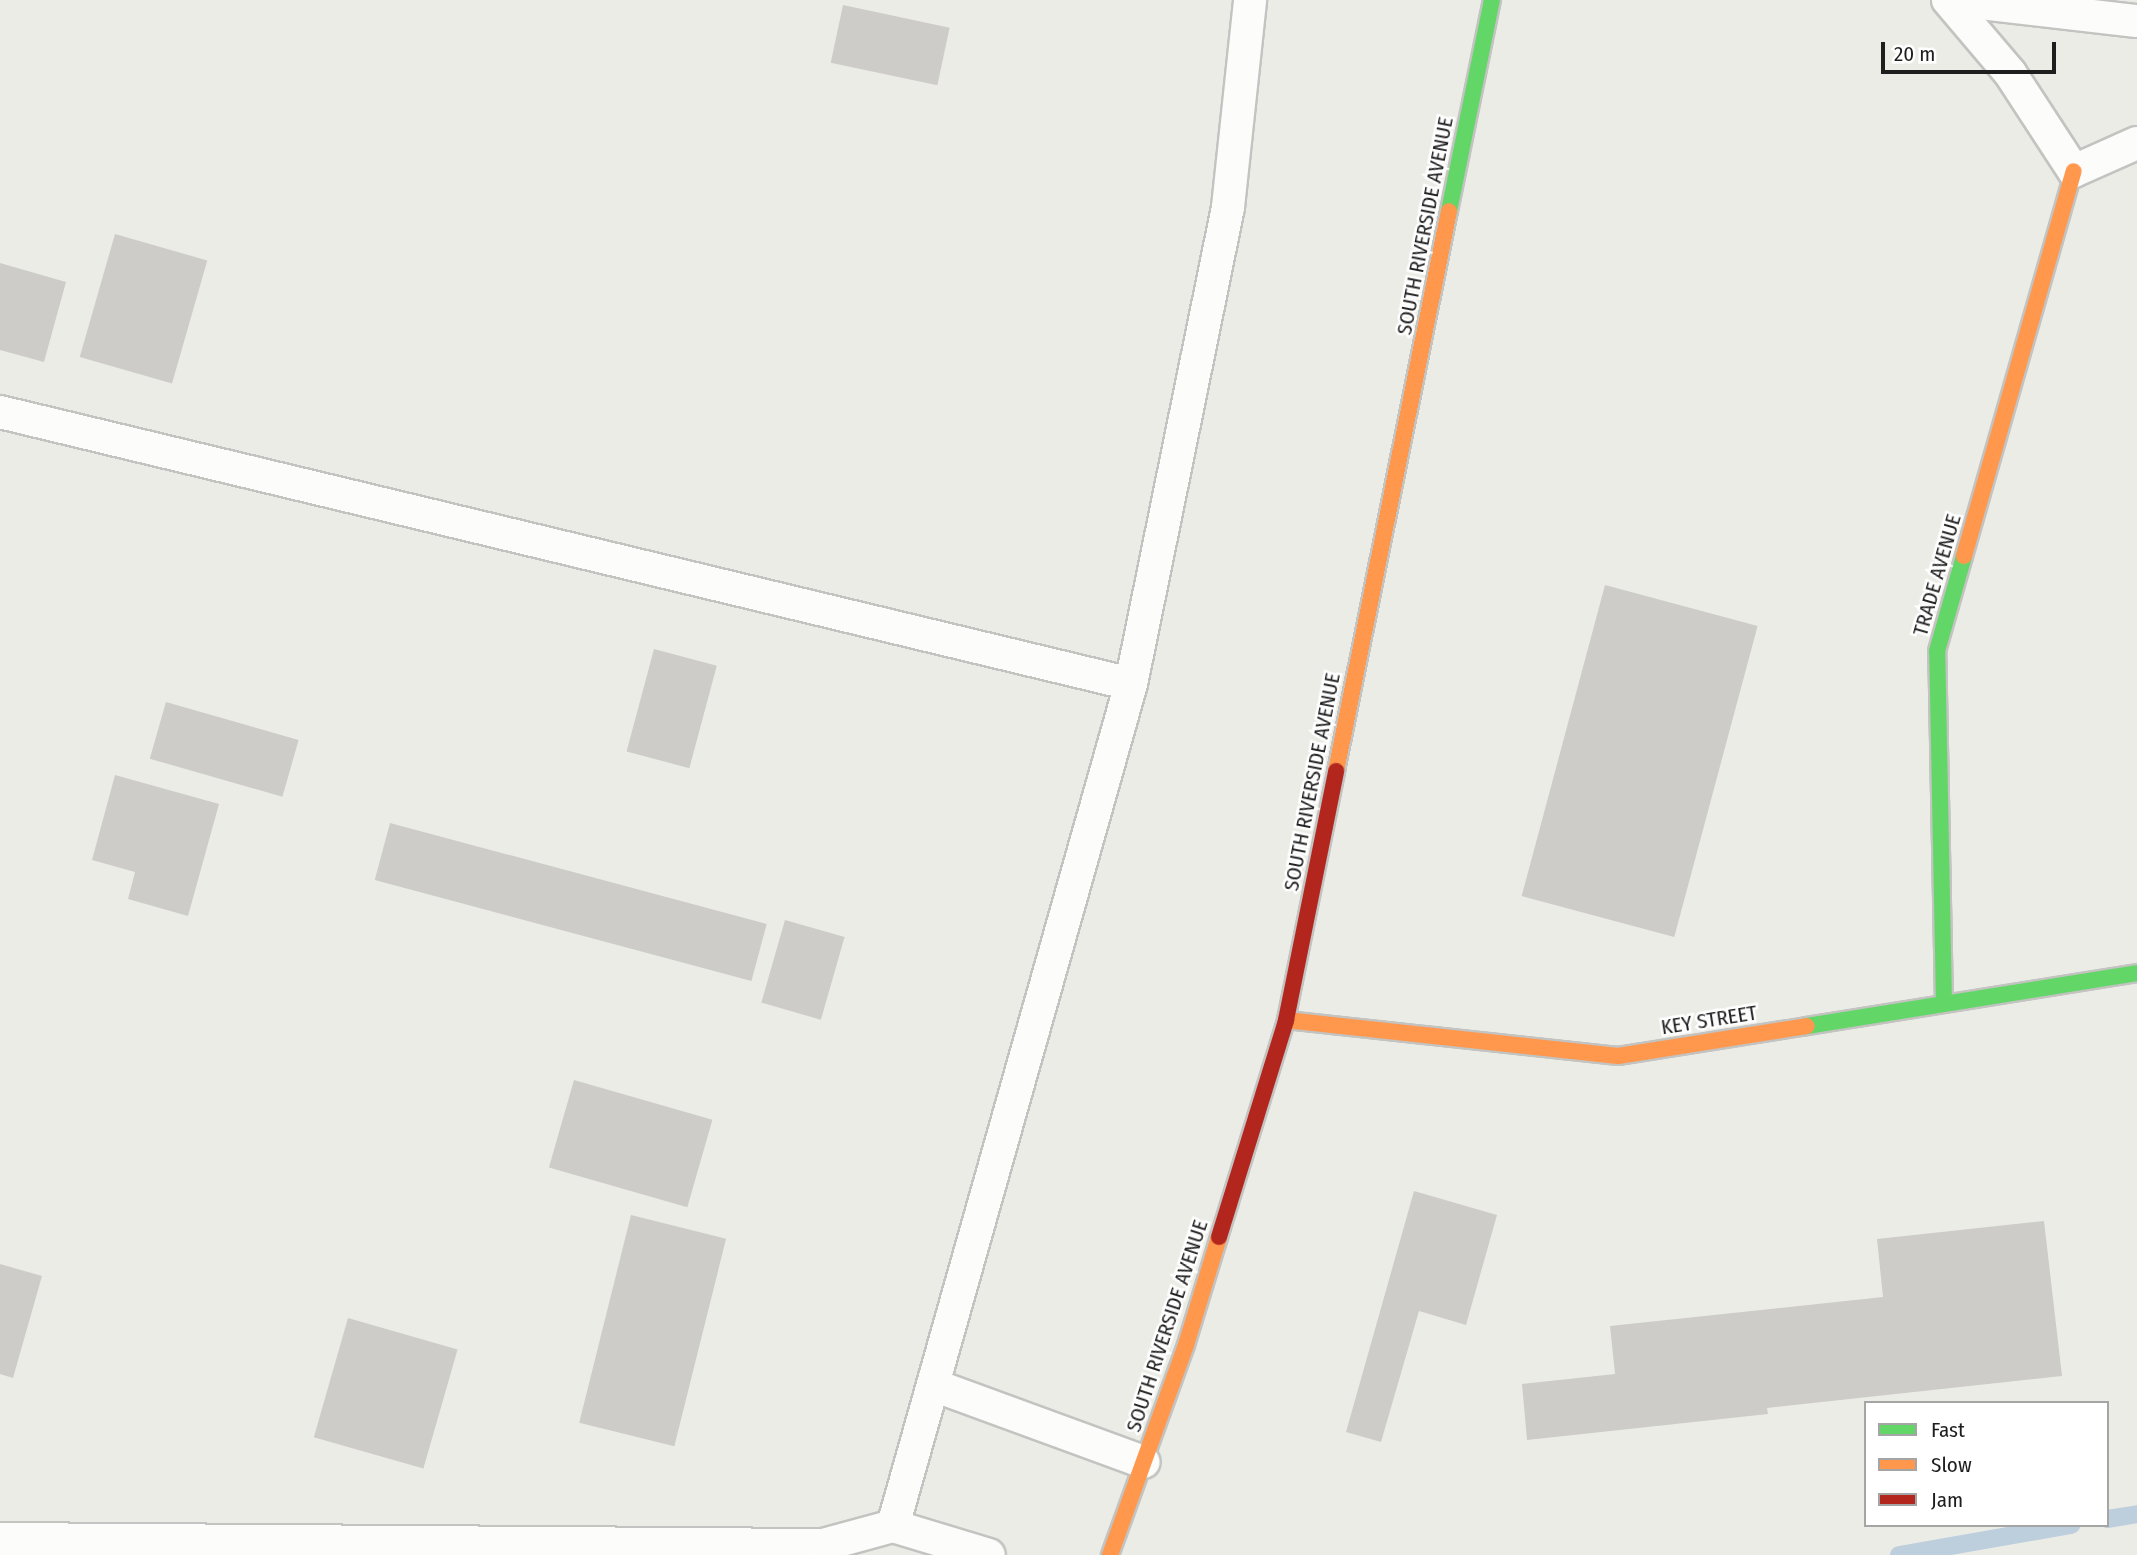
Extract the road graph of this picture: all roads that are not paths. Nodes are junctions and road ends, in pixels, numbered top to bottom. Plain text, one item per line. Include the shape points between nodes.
1 (1251, 0) edge
2 (1492, 0) edge
3 (1948, 0) edge
4 (1955, 0) edge
5 (2137, 21) edge
6 (2137, 143) edge
7 (2074, 171) junction
8 (0, 412) edge
9 (1131, 684) junction
10 (2137, 973) edge
11 (1944, 1004) junction
12 (1286, 1020) junction
13 (936, 1386) junction
14 (1144, 1462) junction
15 (893, 1526) junction
16 (0, 1539) edge
17 (989, 1555) edge
18 (1110, 1555) edge

1 - 9 lane via 1228,207
2 - 12 street, SOUTH RIVERSIDE AVENUE
3 - 7 lane via 2010,73
4 - 5 lane
6 - 7 lane
7 - 11 street, TRADE AVENUE via 1937,651
8 - 9 lane
9 - 13 lane
10 - 11 street, KEY STREET
11 - 12 street, KEY STREET via 1618,1055
12 - 14 street, SOUTH RIVERSIDE AVENUE via 1186,1345
13 - 14 lane
13 - 15 lane
14 - 18 street, SOUTH RIVERSIDE AVENUE
15 - 16 lane via 823,1545
15 - 17 lane

